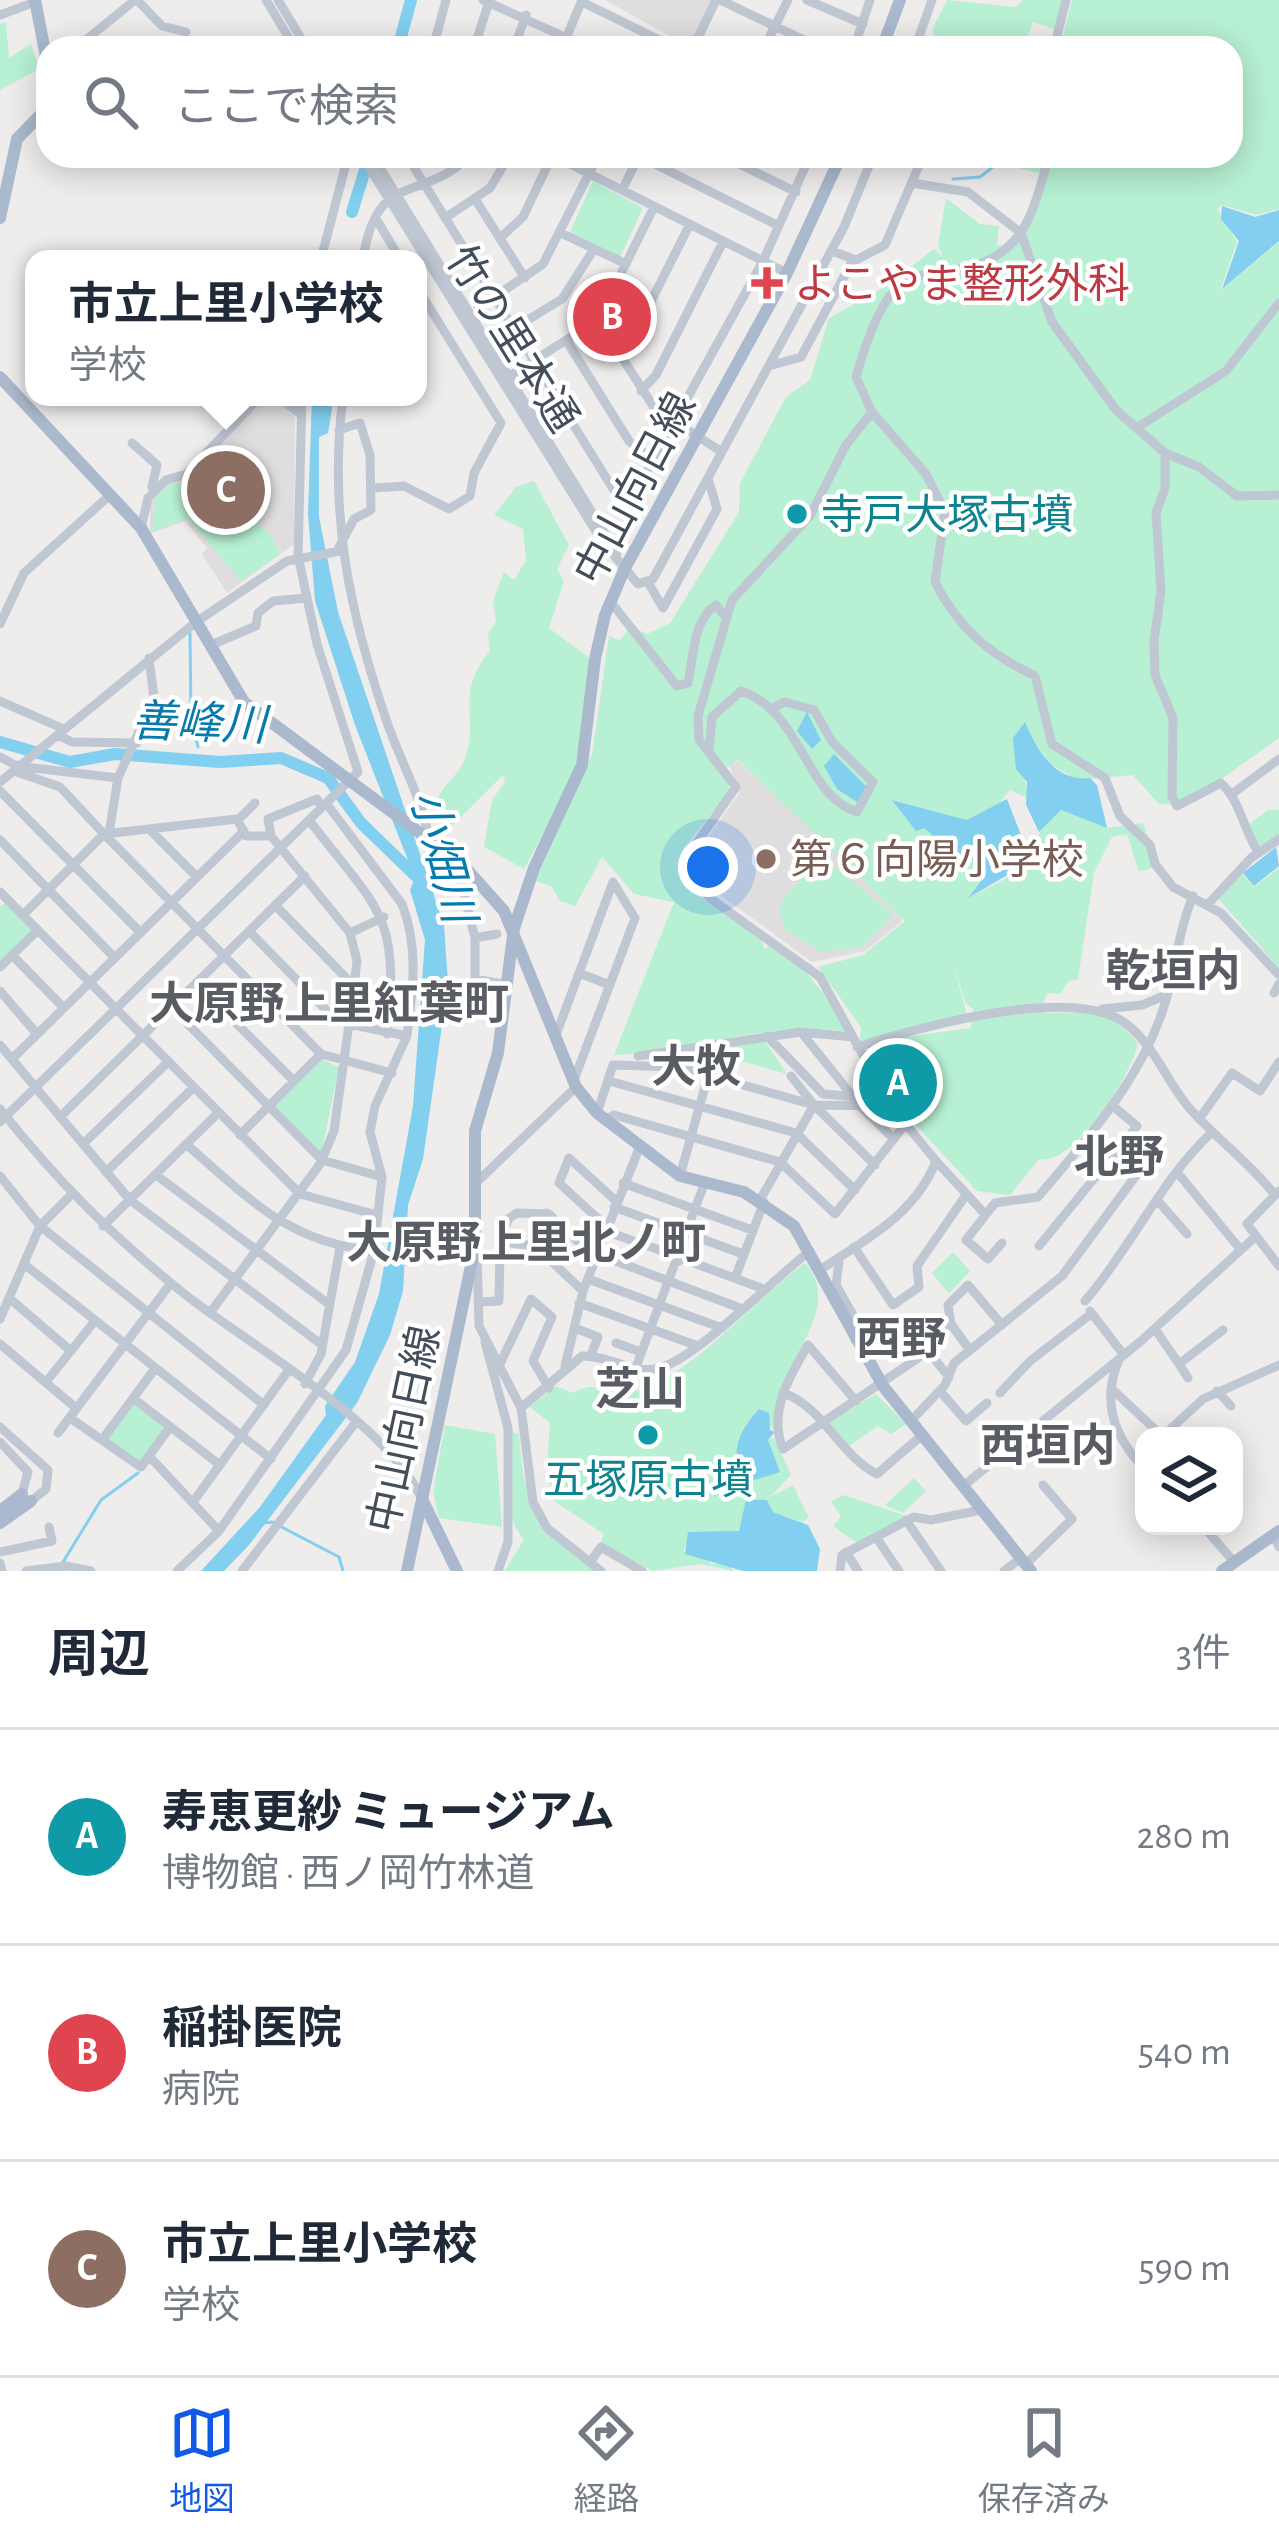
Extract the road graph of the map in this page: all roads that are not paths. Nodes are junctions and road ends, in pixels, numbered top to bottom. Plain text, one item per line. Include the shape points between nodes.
1 (136, 0) edge
2 (266, 0) edge
3 (278, 0) edge
4 (446, 0) edge
5 (718, 0) edge
6 (788, 0) edge
7 (807, 0) edge
8 (870, 0) edge
9 (900, 0) edge
10 (932, 0) edge
11 (1066, 0) edge
12 (35, 1) edge
13 (486, 1) edge
14 (582, 1) edge
15 (0, 15) edge
16 (526, 16) junction
17 (862, 24) junction
18 (774, 27) junction
19 (186, 32) dead end
20 (42, 36) edge
21 (91, 36) edge
22 (288, 36) edge
23 (300, 36) edge
24 (436, 36) edge
25 (477, 36) edge
26 (518, 36) edge
27 (556, 36) edge
28 (567, 36) edge
29 (652, 36) edge
30 (699, 36) edge
31 (770, 36) edge
32 (794, 36) edge
33 (858, 36) edge
34 (886, 36) edge
35 (919, 36) edge
36 (1057, 36) edge
37 (36, 119) edge
38 (341, 168) edge
39 (371, 168) edge
40 (379, 168) edge
41 (414, 168) edge
42 (455, 168) edge
43 (502, 168) edge
44 (547, 168) edge
45 (578, 168) edge
46 (592, 168) edge
47 (633, 168) edge
48 (663, 168) edge
49 (747, 168) edge
50 (805, 168) edge
51 (835, 168) edge
52 (868, 168) edge
53 (918, 168) edge
54 (1045, 168) edge
55 (589, 173) junction
56 (423, 182) junction
57 (912, 183) junction
58 (622, 190) junction
59 (390, 192) junction
60 (796, 192) junction
61 (475, 199) junction
62 (654, 207) junction
63 (0, 218) edge
64 (445, 218) junction
65 (378, 222) dead end
66 (690, 224) junction
67 (779, 226) junction
68 (560, 232) junction
69 (1021, 233) junction
70 (500, 238) junction
71 (723, 242) junction
72 (594, 249) junction
73 (323, 250) edge
74 (365, 250) edge
75 (395, 250) edge
76 (426, 250) edge
77 (832, 251) junction
78 (427, 252) edge
79 (853, 260) junction
80 (763, 261) junction
81 (626, 264) junction
82 (787, 272) junction
83 (525, 278) junction
84 (494, 298) junction
85 (1279, 303) edge
86 (427, 304) edge
87 (478, 308) dead end
88 (598, 320) junction
89 (513, 329) junction
90 (566, 340) junction
91 (618, 353) junction
92 (533, 361) junction
93 (769, 366) junction
94 (0, 376) edge
95 (505, 379) junction
96 (641, 391) junction
97 (25, 403) edge
98 (28, 406) edge
99 (221, 406) edge
100 (251, 406) edge
101 (290, 406) edge
102 (301, 406) edge
103 (342, 406) edge
104 (872, 412) junction
105 (300, 414) junction
106 (673, 422) junction
107 (231, 424) dead end
108 (1138, 427) junction
109 (338, 430) junction
110 (698, 435) junction
111 (132, 442) dead end
112 (722, 452) junction
113 (1166, 453) junction
114 (653, 460) junction
115 (708, 478) junction
116 (152, 488) dead end
117 (374, 488) junction
118 (111, 494) junction
119 (1279, 496) edge
120 (141, 528) junction
121 (339, 549) junction
122 (292, 558) junction
123 (625, 568) junction
124 (649, 584) junction
125 (307, 598) junction
126 (610, 601) junction
127 (726, 618) junction
128 (196, 622) junction
129 (0, 625) edge
130 (211, 646) junction
131 (149, 658) junction
132 (0, 701) edge
133 (775, 707) junction
134 (59, 734) junction
135 (137, 743) junction
136 (833, 743) junction
137 (709, 756) junction
138 (0, 757) edge
139 (1279, 759) edge
140 (811, 761) junction
141 (19, 768) junction
142 (119, 777) junction
143 (351, 778) junction
144 (0, 786) edge
145 (1232, 794) junction
146 (255, 803) dead end
147 (324, 805) junction
148 (239, 819) junction
149 (309, 820) junction
150 (148, 829) junction
151 (244, 831) junction
152 (106, 833) junction
153 (271, 836) junction
154 (1279, 839) edge
155 (0, 840) edge
156 (429, 843) junction
157 (280, 848) junction
158 (1258, 852) junction
159 (455, 860) junction
160 (73, 865) junction
161 (305, 876) junction
162 (197, 877) junction
163 (48, 890) junction
164 (1193, 896) junction
165 (2, 897) edge
166 (172, 903) junction
167 (1209, 903) junction
168 (275, 905) junction
169 (23, 915) junction
170 (384, 917) junction
171 (514, 928) junction
172 (198, 929) junction
173 (38, 930) junction
174 (249, 931) junction
175 (141, 933) junction
176 (350, 934) junction
177 (497, 934) dead end
178 (475, 938) junction
179 (12, 956) junction
180 (224, 956) junction
181 (115, 958) junction
182 (0, 967) edge
183 (579, 973) junction
184 (1279, 975) edge
185 (90, 983) junction
186 (196, 983) junction
187 (508, 985) junction
188 (610, 985) junction
189 (353, 986) junction
190 (0, 991) edge
191 (1166, 995) junction
192 (171, 1007) junction
193 (64, 1008) junction
194 (1102, 1009) junction
195 (116, 1010) junction
196 (349, 1024) junction
197 (801, 1032) junction
198 (37, 1034) junction
199 (387, 1034) junction
200 (142, 1036) junction
201 (407, 1036) junction
202 (556, 1036) junction
203 (767, 1036) junction
204 (855, 1042) junction
205 (1146, 1044) junction
206 (0, 1045) edge
207 (321, 1054) junction
208 (709, 1054) dead end
209 (638, 1056) dead end
210 (12, 1059) junction
211 (168, 1062) junction
212 (1279, 1062) edge
213 (343, 1064) junction
214 (679, 1067) junction
215 (392, 1073) junction
216 (708, 1076) junction
217 (791, 1076) dead end
218 (294, 1081) junction
219 (609, 1081) junction
220 (575, 1084) junction
221 (37, 1088) junction
222 (193, 1088) junction
223 (888, 1102) junction
224 (858, 1103) junction
225 (814, 1105) junction
226 (699, 1106) junction
227 (1113, 1106) junction
228 (268, 1107) junction
229 (218, 1113) junction
230 (2, 1116) edge
231 (601, 1116) junction
232 (60, 1117) junction
233 (1199, 1119) junction
234 (907, 1122) junction
235 (796, 1133) junction
236 (1211, 1133) junction
237 (240, 1135) junction
238 (690, 1138) junction
239 (894, 1139) junction
240 (83, 1144) junction
241 (186, 1144) junction
242 (640, 1146) junction
243 (1119, 1151) junction
244 (322, 1160) junction
245 (936, 1161) junction
246 (779, 1162) junction
247 (875, 1166) junction
248 (106, 1172) junction
249 (1177, 1172) junction
250 (156, 1174) junction
251 (0, 1175) edge
252 (680, 1176) junction
253 (382, 1178) junction
254 (477, 1182) junction
255 (705, 1182) junction
256 (622, 1183) junction
257 (855, 1190) junction
258 (1277, 1193) edge
259 (300, 1194) junction
260 (966, 1195) junction
261 (70, 1196) junction
262 (130, 1200) junction
263 (762, 1201) junction
264 (1158, 1201) junction
265 (615, 1204) junction
266 (695, 1209) junction
267 (546, 1213) junction
268 (984, 1213) junction
269 (377, 1215) junction
270 (278, 1223) junction
271 (40, 1226) junction
272 (103, 1226) junction
273 (794, 1226) junction
274 (606, 1228) junction
275 (752, 1230) junction
276 (686, 1233) junction
277 (1187, 1234) dead end
278 (779, 1235) dead end
279 (1254, 1238) junction
280 (502, 1242) junction
281 (1002, 1243) dead end
282 (536, 1246) junction
283 (1039, 1246) dead end
284 (340, 1247) junction
285 (475, 1247) junction
286 (854, 1247) junction
287 (1240, 1249) junction
288 (256, 1250) junction
289 (812, 1250) junction
290 (374, 1251) junction
291 (743, 1254) junction
292 (596, 1256) junction
293 (841, 1256) junction
294 (677, 1257) junction
295 (24, 1264) junction
296 (1279, 1266) edge
297 (820, 1270) junction
298 (735, 1277) junction
299 (235, 1279) junction
300 (588, 1279) junction
301 (668, 1281) junction
302 (171, 1282) junction
303 (761, 1288) junction
304 (583, 1291) junction
305 (9, 1298) junction
306 (478, 1302) junction
307 (579, 1303) junction
308 (660, 1304) junction
309 (330, 1305) junction
310 (740, 1308) junction
311 (210, 1313) junction
312 (1091, 1314) junction
313 (146, 1316) junction
314 (0, 1319) edge
315 (94, 1322) junction
316 (951, 1324) junction
317 (1002, 1325) junction
318 (574, 1328) junction
319 (651, 1328) junction
320 (722, 1328) junction
321 (1154, 1329) junction
322 (1223, 1330) dead end
323 (485, 1338) junction
324 (855, 1340) junction
325 (616, 1342) dead end
326 (0, 1343) edge
327 (322, 1345) junction
328 (123, 1346) junction
329 (699, 1346) junction
330 (969, 1349) junction
331 (71, 1351) junction
332 (641, 1352) junction
333 (927, 1352) junction
334 (591, 1355) junction
335 (0, 1356) edge
336 (1121, 1356) junction
337 (1179, 1364) junction
338 (1279, 1365) edge
339 (499, 1366) junction
340 (566, 1366) junction
341 (636, 1367) junction
342 (154, 1370) junction
343 (288, 1371) junction
344 (949, 1377) junction
345 (1188, 1378) dead end
346 (46, 1382) junction
347 (305, 1384) junction
348 (883, 1386) junction
349 (549, 1388) junction
350 (1112, 1389) junction
351 (940, 1391) junction
352 (1217, 1391) junction
353 (783, 1393) junction
354 (1000, 1393) dead end
355 (320, 1395) junction
356 (133, 1398) junction
357 (856, 1401) junction
358 (987, 1403) dead end
359 (264, 1405) junction
360 (1231, 1406) dead end
361 (520, 1408) junction
362 (73, 1413) junction
363 (355, 1420) junction
364 (910, 1422) junction
365 (822, 1424) junction
366 (0, 1427) edge
367 (170, 1427) junction
368 (1153, 1427) edge
369 (1172, 1427) edge
370 (58, 1433) dead end
371 (241, 1436) junction
372 (921, 1436) junction
373 (102, 1440) junction
374 (0, 1442) edge
375 (149, 1456) junction
376 (1135, 1456) edge
377 (271, 1459) junction
378 (220, 1465) junction
379 (1043, 1485) dead end
380 (962, 1487) junction
381 (27, 1497) junction
382 (423, 1500) junction
383 (193, 1502) junction
384 (981, 1510) junction
385 (0, 1511) edge
386 (906, 1520) junction
387 (0, 1523) edge
388 (49, 1527) dead end
389 (219, 1531) junction
390 (1208, 1535) edge
391 (876, 1537) junction
392 (1277, 1538) edge
393 (0, 1552) edge
394 (846, 1552) junction
395 (592, 1561) junction
396 (1026, 1564) edge
397 (1228, 1567) edge
398 (48, 1569) edge
399 (26, 1571) edge
400 (91, 1571) edge
401 (177, 1571) edge
402 (242, 1571) edge
403 (407, 1571) edge
404 (457, 1571) edge
405 (498, 1571) edge
406 (601, 1571) edge
407 (642, 1571) edge
408 (840, 1571) edge
409 (858, 1571) edge
410 (899, 1571) edge
411 (941, 1571) edge
412 (1004, 1571) edge

1 - 19 street via 162,26
1 - 21 street
2 - 22 street
3 - 23 street
4 - 24 street
5 - 18 street
5 - 30 street
6 - 18 street
7 - 17 street
8 - 17 street
9 - 34 main road
10 - 35 street
11 - 36 street
12 - 15 street
12 - 20 main road
13 - 16 street
13 - 25 street
14 - 28 street
14 - 29 street
16 - 26 street
16 - 27 street
17 - 33 street
18 - 31 street
18 - 32 street
37 - 63 main road via 17,139
38 - 73 street
39 - 59 street, 竹の里本通
40 - 59 street, 竹の里本通
41 - 56 street
42 - 56 street
43 - 61 street
44 - 70 street via 523,217
45 - 55 street
46 - 55 street
47 - 58 street
48 - 67 street
49 - 60 street
50 - 60 street
51 - 82 main road, 中山向日線
52 - 77 street
53 - 57 street
54 - 69 street
55 - 58 street
55 - 68 street
56 - 59 street
56 - 64 street
57 - 69 street via 968,192
57 - 79 street via 885,244
58 - 62 street
59 - 74 street
59 - 76 street, 竹の里本通
60 - 67 street
61 - 64 street
61 - 70 street
62 - 66 street
62 - 81 street
64 - 84 street
65 - 75 street
66 - 71 street
66 - 91 street
67 - 80 street
68 - 72 street
68 - 83 street
69 - 104 street via 974,268 915,279 892,294 856,377
69 - 108 street via 1052,322 1116,410
70 - 83 street
71 - 80 street
71 - 96 street
72 - 81 street
72 - 89 street via 562,299
77 - 79 street
77 - 93 street
78 - 95 street, 竹の里本通
79 - 93 street via 801,357
80 - 82 street
80 - 106 street
81 - 88 street
82 - 110 main road, 中山向日線
83 - 84 street
84 - 87 street
84 - 89 street
85 - 108 street via 1212,384
86 - 117 street via 501,423 470,496 449,509 404,486
88 - 90 street
88 - 91 street
89 - 92 street
90 - 92 street
90 - 114 street via 628,441
91 - 96 street
92 - 95 street
92 - 114 street via 622,505
93 - 112 street
94 - 97 main road
95 - 123 street, 竹の里本通
96 - 106 street
98 - 118 main road
99 - 107 street
100 - 120 street via 186,474 148,498
101 - 105 street
102 - 105 street
103 - 109 street
104 - 127 street via 809,516 738,589
104 - 164 street via 926,474 945,512 934,564 944,598 971,637 1035,676 1048,739 1106,778 1120,816 1150,845 1155,864
105 - 122 street
106 - 110 street
106 - 114 street
108 - 113 street
109 - 117 street via 360,423
109 - 121 street
110 - 112 street
110 - 123 main road, 中山向日線
111 - 116 street via 157,465
112 - 115 street
113 - 119 street via 1237,496
113 - 145 street via 1156,513 1161,590 1154,640 1155,675 1173,718 1172,796 1177,806 1222,783
115 - 124 street
115 - 124 street via 717,509 663,608
117 - 121 street via 371,510 354,519
118 - 120 main road
118 - 129 street via 24,573
120 - 128 main road
121 - 122 street
121 - 156 street via 364,657
122 - 125 street
122 - 128 street
123 - 124 street via 638,584
123 - 126 main road, 中山向日線
125 - 130 street via 272,601 256,626
125 - 143 street via 358,772
126 - 127 street via 677,686 688,683 709,610 716,605
126 - 171 main road, 中山向日線 via 582,765
127 - 137 street via 698,716
128 - 130 main road
128 - 131 street
130 - 143 main road via 248,706
131 - 134 street
131 - 135 street via 154,698
132 - 134 street
133 - 136 street via 814,710
133 - 137 street via 741,692 712,717
133 - 140 street
134 - 135 street via 72,742
134 - 141 street
135 - 142 street
136 - 140 street
136 - 140 street via 873,782 857,812 835,798
137 - 204 street via 729,773 735,792 699,836 686,874 806,963 837,999
138 - 141 street
139 - 145 street
141 - 142 street
141 - 144 street
141 - 152 street via 60,787
142 - 152 street
143 - 147 street
143 - 156 main road
144 - 160 street
145 - 158 street
146 - 148 street
147 - 149 street
147 - 153 street via 317,799 268,819
147 - 201 street via 409,923 415,978
148 - 150 street
148 - 151 street
149 - 157 street
149 - 170 street
150 - 152 street
150 - 162 street
151 - 153 street
151 - 162 street
152 - 160 street
152 - 166 street
153 - 157 street
154 - 158 street
155 - 163 street
156 - 159 main road
157 - 161 street
157 - 172 street
158 - 167 street
159 - 171 main road
159 - 178 street
160 - 163 street
160 - 175 street
161 - 168 street
161 - 176 street
162 - 166 street
163 - 169 street
163 - 181 street
164 - 167 street
164 - 191 street
165 - 169 street
166 - 172 street
166 - 175 street
167 - 184 street
168 - 174 street
168 - 189 street
169 - 173 street
170 - 176 street
170 - 199 street via 394,956
171 - 187 main road, 中山向日線
171 - 202 main road
172 - 180 street
172 - 195 street
173 - 179 street
173 - 185 street
174 - 180 street
174 - 196 street
175 - 181 street
176 - 189 street
177 - 178 street
178 - 187 street via 476,979
179 - 182 street
179 - 193 street
180 - 186 street
180 - 207 street
181 - 185 street
183 - 188 street
183 - 188 street via 613,882 635,918
183 - 202 street
185 - 193 street
185 - 195 street
186 - 192 street
186 - 218 street
187 - 254 main road, 中山向日線 via 475,1131
188 - 220 street
189 - 196 street
190 - 198 street
191 - 194 street
191 - 205 street
192 - 200 street
192 - 228 street
193 - 198 street
194 - 204 street via 1039,1009
194 - 205 street
195 - 200 street
195 - 221 street
196 - 199 street
196 - 213 street
197 - 203 street
197 - 204 street
197 - 224 street
198 - 210 street
199 - 201 street
200 - 211 street
200 - 232 street
201 - 215 street
202 - 220 main road
203 - 209 street
203 - 224 street via 816,1090
204 - 223 street
205 - 227 street
205 - 233 street
206 - 210 street
207 - 213 street
207 - 218 street
208 - 214 street
210 - 221 street
211 - 222 street
211 - 240 street
212 - 233 street via 1260,1091 1232,1073
213 - 215 street
213 - 244 street
214 - 216 street
214 - 219 street via 613,1065
215 - 253 street via 370,1132
216 - 225 street
216 - 226 street
217 - 225 street
218 - 228 street
219 - 226 street
219 - 231 street
220 - 231 main road
220 - 254 street
221 - 230 street
221 - 232 street
222 - 229 street
222 - 248 street
223 - 224 street
223 - 234 street
224 - 225 street
224 - 239 street
225 - 235 street
225 - 247 street
226 - 235 street
226 - 238 street
227 - 243 street via 1137,1124
227 - 268 street via 1038,1197 994,1203
228 - 237 street
228 - 244 street
229 - 237 street
229 - 241 street
230 - 261 street
231 - 238 street
231 - 242 main road
232 - 240 street
233 - 236 street
234 - 239 street
234 - 245 street
235 - 246 street
235 - 257 street
236 - 249 street
236 - 258 street
237 - 259 street
238 - 246 street
238 - 252 street
239 - 247 street
240 - 248 street
241 - 250 street
241 - 270 street
242 - 252 main road
242 - 256 street
243 - 283 street
243 - 317 street via 1140,1167 1130,1186 1062,1276
244 - 253 street
244 - 259 street
245 - 260 street
245 - 286 street via 904,1214
246 - 257 street via 835,1214
246 - 263 street
247 - 257 street
248 - 262 street
249 - 264 street
249 - 287 street
250 - 262 street
250 - 288 street
251 - 271 street
252 - 255 main road
253 - 269 street
254 - 285 main road, 中山向日線
255 - 263 main road
255 - 266 street
256 - 265 street
256 - 266 street
258 - 279 street via 1247,1224
259 - 269 street
259 - 270 street
260 - 268 street
260 - 286 street via 917,1266 920,1286 893,1306
261 - 271 street
261 - 272 street
262 - 272 street
262 - 299 street
263 - 273 main road
263 - 275 street
264 - 277 street
264 - 312 street via 1084,1299
265 - 274 street
265 - 274 street via 568,1158 559,1183
265 - 276 street
266 - 275 street
266 - 276 street
267 - 280 street via 512,1216
267 - 282 street
267 - 292 street
268 - 281 street via 966,1240 988,1259
269 - 290 street
270 - 284 street
270 - 288 street
271 - 295 street
271 - 313 street
272 - 302 street
273 - 278 street
273 - 289 main road
274 - 292 street
274 - 294 street
275 - 291 street
276 - 291 street
276 - 294 street
279 - 287 street
279 - 296 street
280 - 282 street
280 - 306 street via 499,1301
282 - 304 street
284 - 290 street
284 - 309 street
285 - 306 street
285 - 382 main road, 中山向日線
286 - 293 street
287 - 321 street
288 - 299 street
288 - 309 street
289 - 297 main road
289 - 303 street
290 - 355 street via 352,1335
291 - 298 street
292 - 300 street
292 - 301 street
293 - 297 street
293 - 324 street via 836,1285 861,1328
294 - 298 street
294 - 301 street
295 - 305 street
295 - 315 street
297 - 324 main road
298 - 303 street
299 - 311 street
299 - 327 street
300 - 304 street
300 - 308 street
301 - 308 street
301 - 310 street
302 - 311 street
302 - 313 street
303 - 310 street
304 - 307 street
305 - 314 street
305 - 331 street
306 - 323 street
307 - 318 street
307 - 319 street
308 - 319 street
308 - 320 street
309 - 327 street
310 - 320 street
311 - 343 street
312 - 336 street
312 - 354 street
313 - 328 street
313 - 359 street
315 - 328 street
315 - 331 street
316 - 317 street via 948,1304 968,1285
316 - 330 street
316 - 333 street via 922,1345
317 - 330 street
318 - 334 street via 598,1337
318 - 340 street
319 - 329 street
319 - 332 street
320 - 329 street
321 - 336 street
321 - 337 street
322 - 337 street
323 - 339 street
323 - 405 street via 508,1428 508,1542
324 - 348 main road
325 - 332 street
326 - 335 street
326 - 346 street
327 - 347 street
328 - 342 street
328 - 362 street
329 - 341 street via 659,1369
330 - 344 street
331 - 346 street
332 - 341 street
333 - 344 street
333 - 348 street
334 - 340 street
334 - 341 street
336 - 350 street
336 - 380 street
337 - 345 street
338 - 352 street
339 - 349 street via 531,1299 552,1317 533,1361
339 - 361 street
340 - 349 street
342 - 356 street
342 - 371 street
343 - 347 street
343 - 359 street
344 - 351 street
346 - 362 street
347 - 355 street
348 - 357 street
348 - 364 main road
349 - 361 street
350 - 368 street
350 - 376 street via 1114,1428
351 - 358 street via 966,1421
351 - 364 street
352 - 360 street
352 - 369 street
353 - 357 street via 808,1345
353 - 365 street
353 - 365 street via 783,1449
355 - 363 street
355 - 377 street
356 - 367 street
356 - 373 street
357 - 365 street
359 - 371 street
361 - 395 street via 536,1511
362 - 370 street
362 - 373 street
363 - 382 street via 400,1462
363 - 402 street
364 - 372 main road
365 - 372 street via 877,1474
366 - 381 street via 48,1470 46,1489
367 - 375 street
367 - 378 street
371 - 377 street
371 - 378 street
372 - 380 main road
373 - 375 street via 141,1467
374 - 381 street via 28,1472
375 - 383 street
377 - 389 street
378 - 383 street
379 - 396 street via 1072,1519
380 - 384 main road
381 - 385 main road
381 - 387 main road
382 - 403 main road, 中山向日線
382 - 404 main road
383 - 389 street
384 - 386 street
384 - 396 main road
386 - 391 street
386 - 411 street
388 - 393 street via 52,1541
389 - 401 street
390 - 397 street
391 - 394 street
391 - 410 street
392 - 397 main road
394 - 408 street
394 - 409 street
395 - 406 street
395 - 407 street via 601,1547
396 - 412 street
398 - 399 street
398 - 400 street

